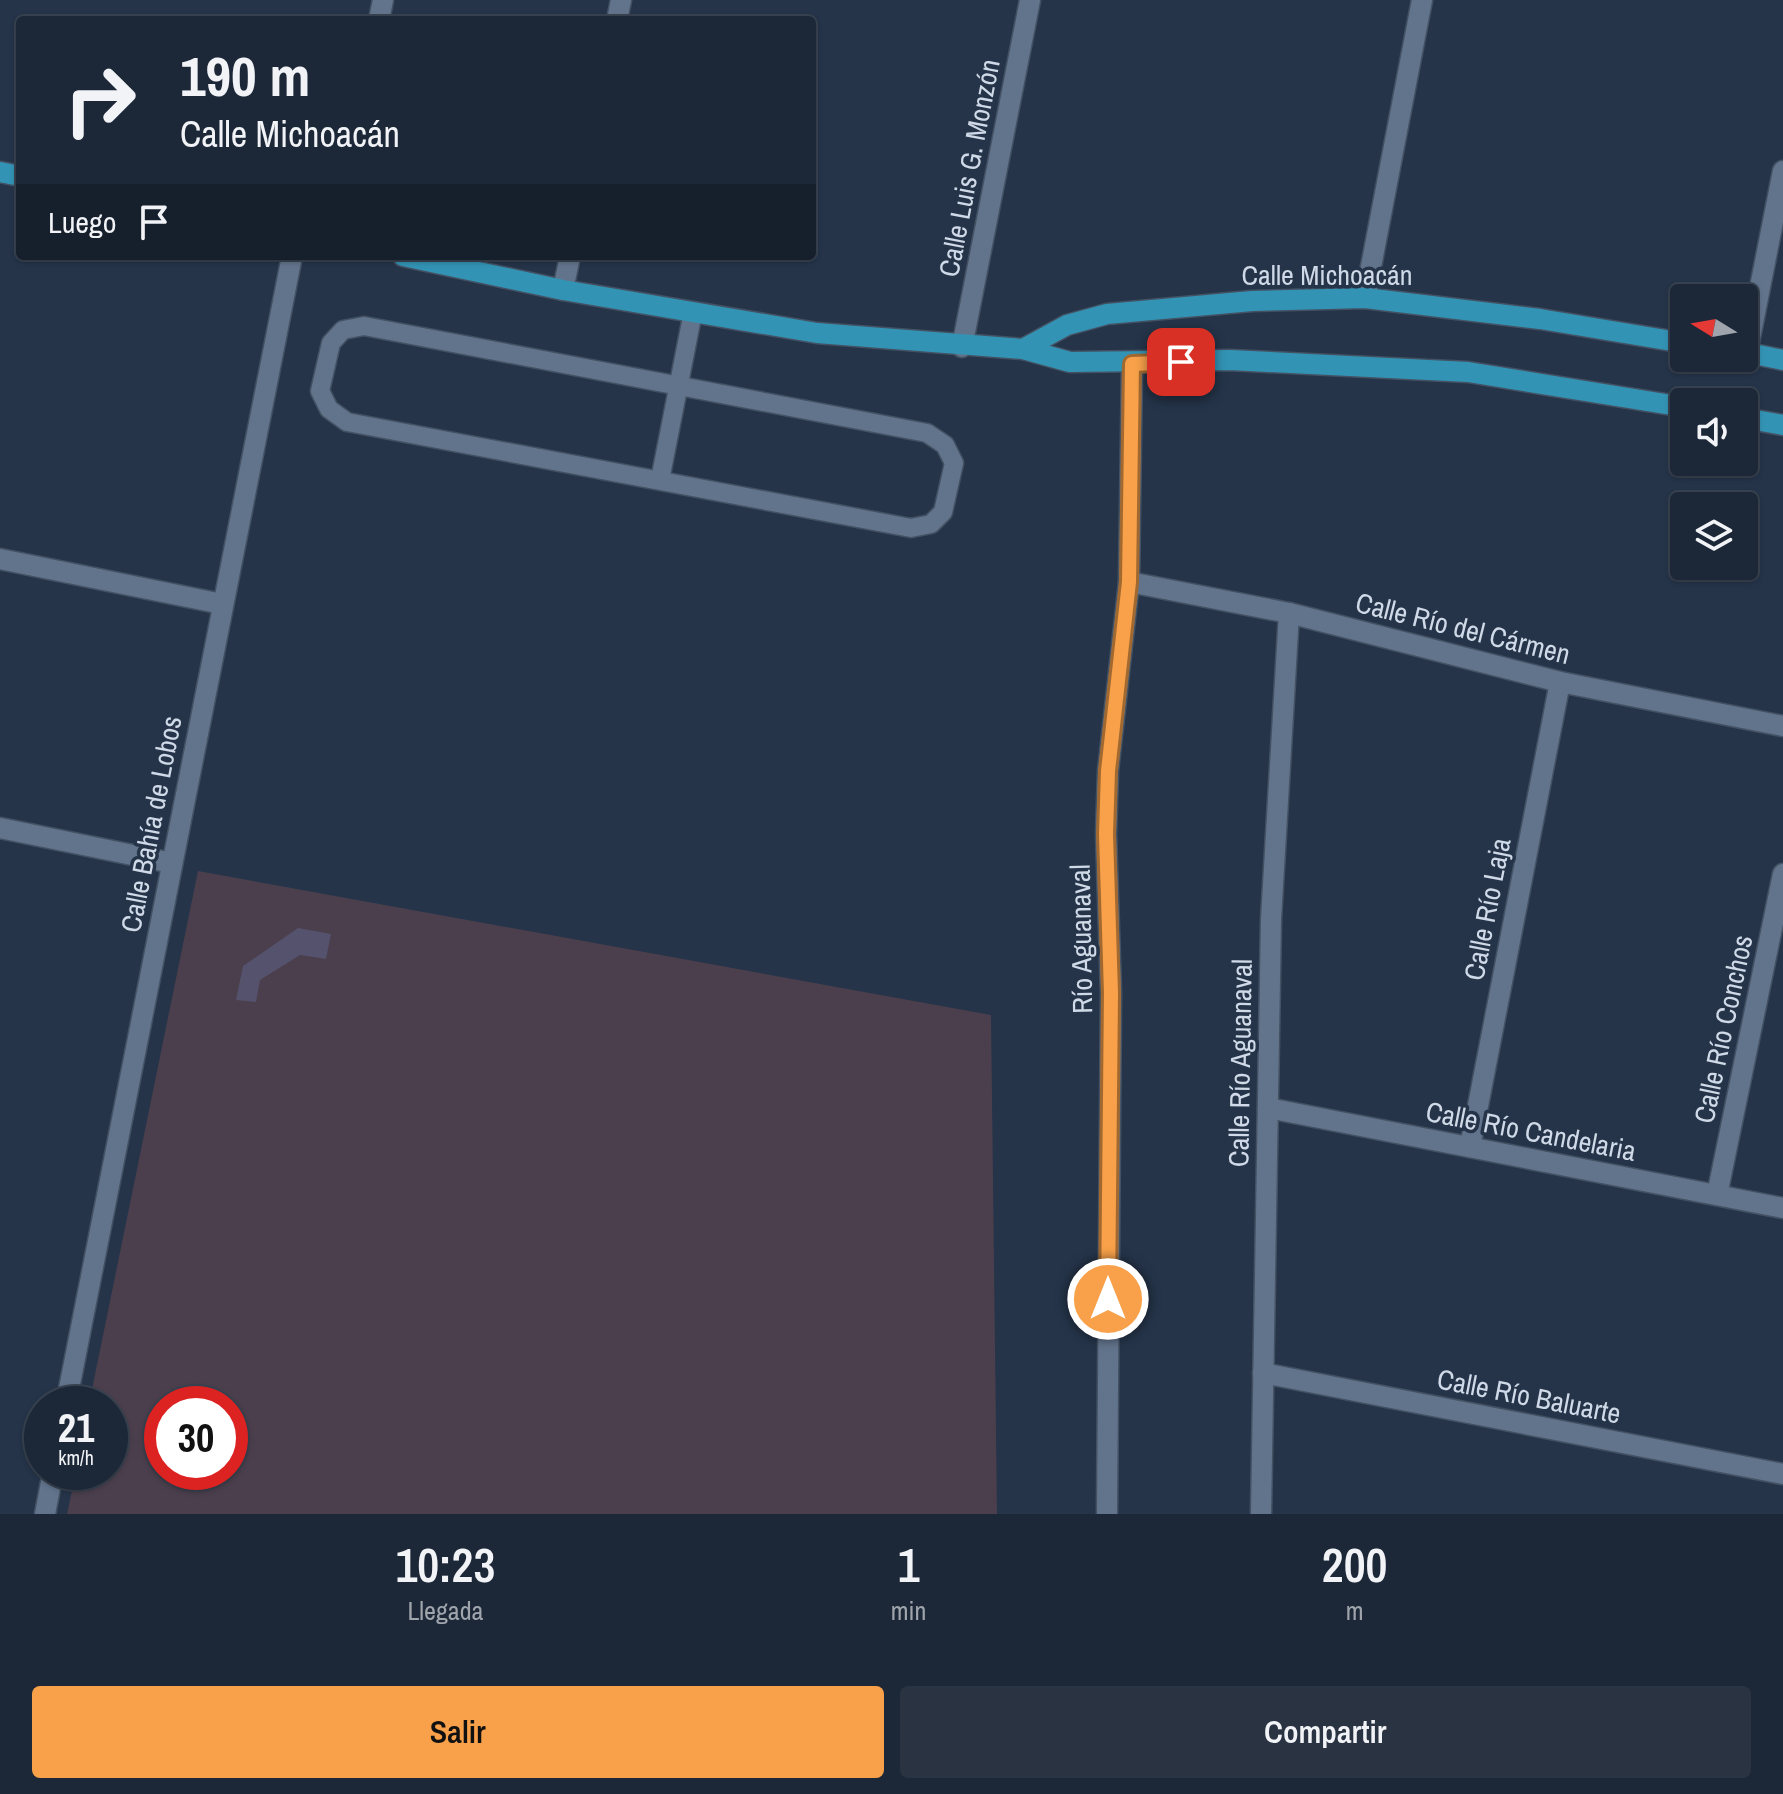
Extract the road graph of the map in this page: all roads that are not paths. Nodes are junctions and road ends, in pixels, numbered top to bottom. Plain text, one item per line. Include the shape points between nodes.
1 (1030, 0) edge
2 (1422, 0) edge
3 (1783, 171) edge
4 (291, 260) edge
5 (422, 260) edge
6 (569, 260) edge
7 (563, 290) junction
8 (1758, 293) edge
9 (1365, 298) junction
10 (693, 312) junction
11 (1670, 341) edge
12 (962, 347) junction
13 (1023, 349) junction
14 (1758, 355) edge
15 (1783, 360) edge
16 (1132, 364) junction
17 (679, 386) junction
18 (1670, 405) edge
19 (1758, 421) edge
20 (1783, 425) edge
21 (660, 480) junction
22 (0, 559) edge
23 (1129, 582) junction
24 (222, 604) junction
25 (1289, 613) junction
26 (1560, 682) junction
27 (1783, 726) edge
28 (0, 828) edge
29 (172, 863) junction
30 (1783, 874) edge
31 (1268, 1108) junction
32 (1470, 1147) junction
33 (1717, 1195) junction
34 (1783, 1208) edge
35 (1263, 1373) junction
36 (70, 1386) edge
37 (1783, 1474) edge
38 (50, 1490) edge
39 (45, 1514) edge
40 (1107, 1514) edge
41 (1261, 1514) edge

1 - 12 street, Calle Luis G. Monzón
2 - 9 street
3 - 8 street
4 - 24 street, Calle Bahía de Lobos
5 - 7 main road
6 - 7 street
7 - 10 main road
9 - 11 main road, Calle Michoacán
9 - 13 main road, Calle Michoacán via 1252,301 1107,314 1067,325
10 - 12 main road via 817,333
10 - 17 lane
12 - 13 main road
13 - 16 main road via 1070,362
14 - 15 main road
16 - 18 main road via 1230,360 1468,372
16 - 23 street, Río Aguanaval
17 - 21 lane
17 - 21 lane via 927,433 945,445 954,463 943,512 931,524 911,528
17 - 21 lane via 364,326 343,330 331,343 320,391 329,409 347,422
19 - 20 main road
22 - 24 street
23 - 25 street, Calle Río del Cármen
23 - 40 street, Río Aguanaval via 1106,834 1111,993
24 - 29 street, Calle Bahía de Lobos
25 - 26 street, Calle Río del Cármen
25 - 31 street, Calle Río Aguanaval via 1271,919
26 - 27 street, Calle Río del Cármen
26 - 32 street, Calle Río Laja
28 - 29 street
29 - 36 street, Calle Bahía de Lobos
30 - 33 street, Calle Río Conchos
31 - 32 street, Calle Río Candelaria
31 - 35 street, Calle Río Aguanaval
32 - 33 street, Calle Río Candelaria
33 - 34 street, Calle Río Candelaria
35 - 37 street, Calle Río Baluarte
35 - 41 street, Calle Río Aguanaval
38 - 39 street

